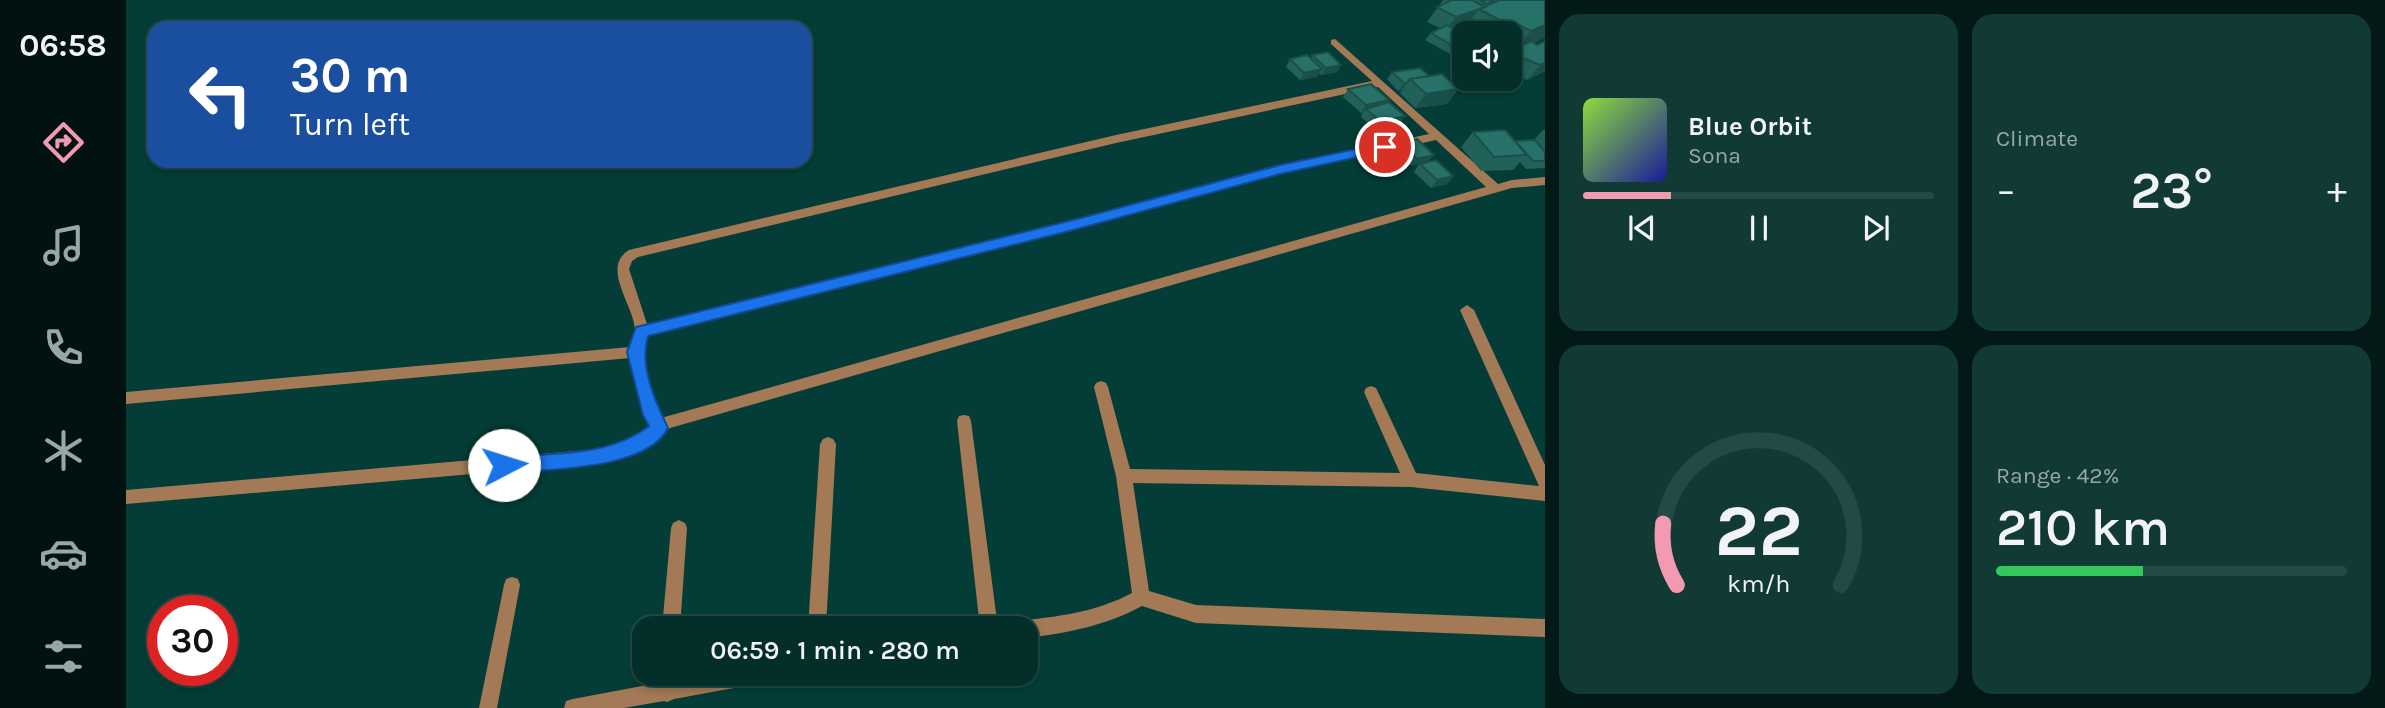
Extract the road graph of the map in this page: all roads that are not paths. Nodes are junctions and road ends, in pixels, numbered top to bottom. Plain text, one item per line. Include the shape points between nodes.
1 (1335, 41) dead end
2 (1380, 83) junction
3 (1438, 136) junction
4 (1545, 181) edge
5 (1497, 190) junction
6 (1467, 310) dead end
7 (642, 331) junction
8 (635, 352) junction
9 (1101, 387) dead end
10 (1371, 392) dead end
11 (126, 398) edge
12 (964, 421) dead end
13 (659, 428) junction
14 (828, 444) dead end
15 (1124, 477) junction
16 (1411, 480) junction
17 (1545, 482) edge
18 (1545, 494) edge
19 (126, 497) edge
20 (679, 528) dead end
21 (512, 585) dead end
22 (1141, 597) junction
23 (672, 616) edge
24 (818, 616) edge
25 (988, 616) edge
26 (1038, 628) edge
27 (1545, 628) edge
28 (656, 686) edge
29 (488, 708) edge
30 (573, 708) edge

1 - 2 street
2 - 3 street
2 - 7 street via 1116,139 634,253 626,258 624,269
3 - 5 street
3 - 7 street via 1280,170
4 - 5 street
5 - 13 street via 987,331
6 - 17 street
7 - 8 street
8 - 11 street
8 - 13 street via 651,415
9 - 15 street
10 - 16 street
12 - 25 street
13 - 19 street via 640,443 612,455
14 - 24 street
15 - 16 street
15 - 22 street
16 - 18 street
20 - 23 street
21 - 29 street
22 - 26 street via 1089,622
22 - 27 street via 1196,614
28 - 30 street

